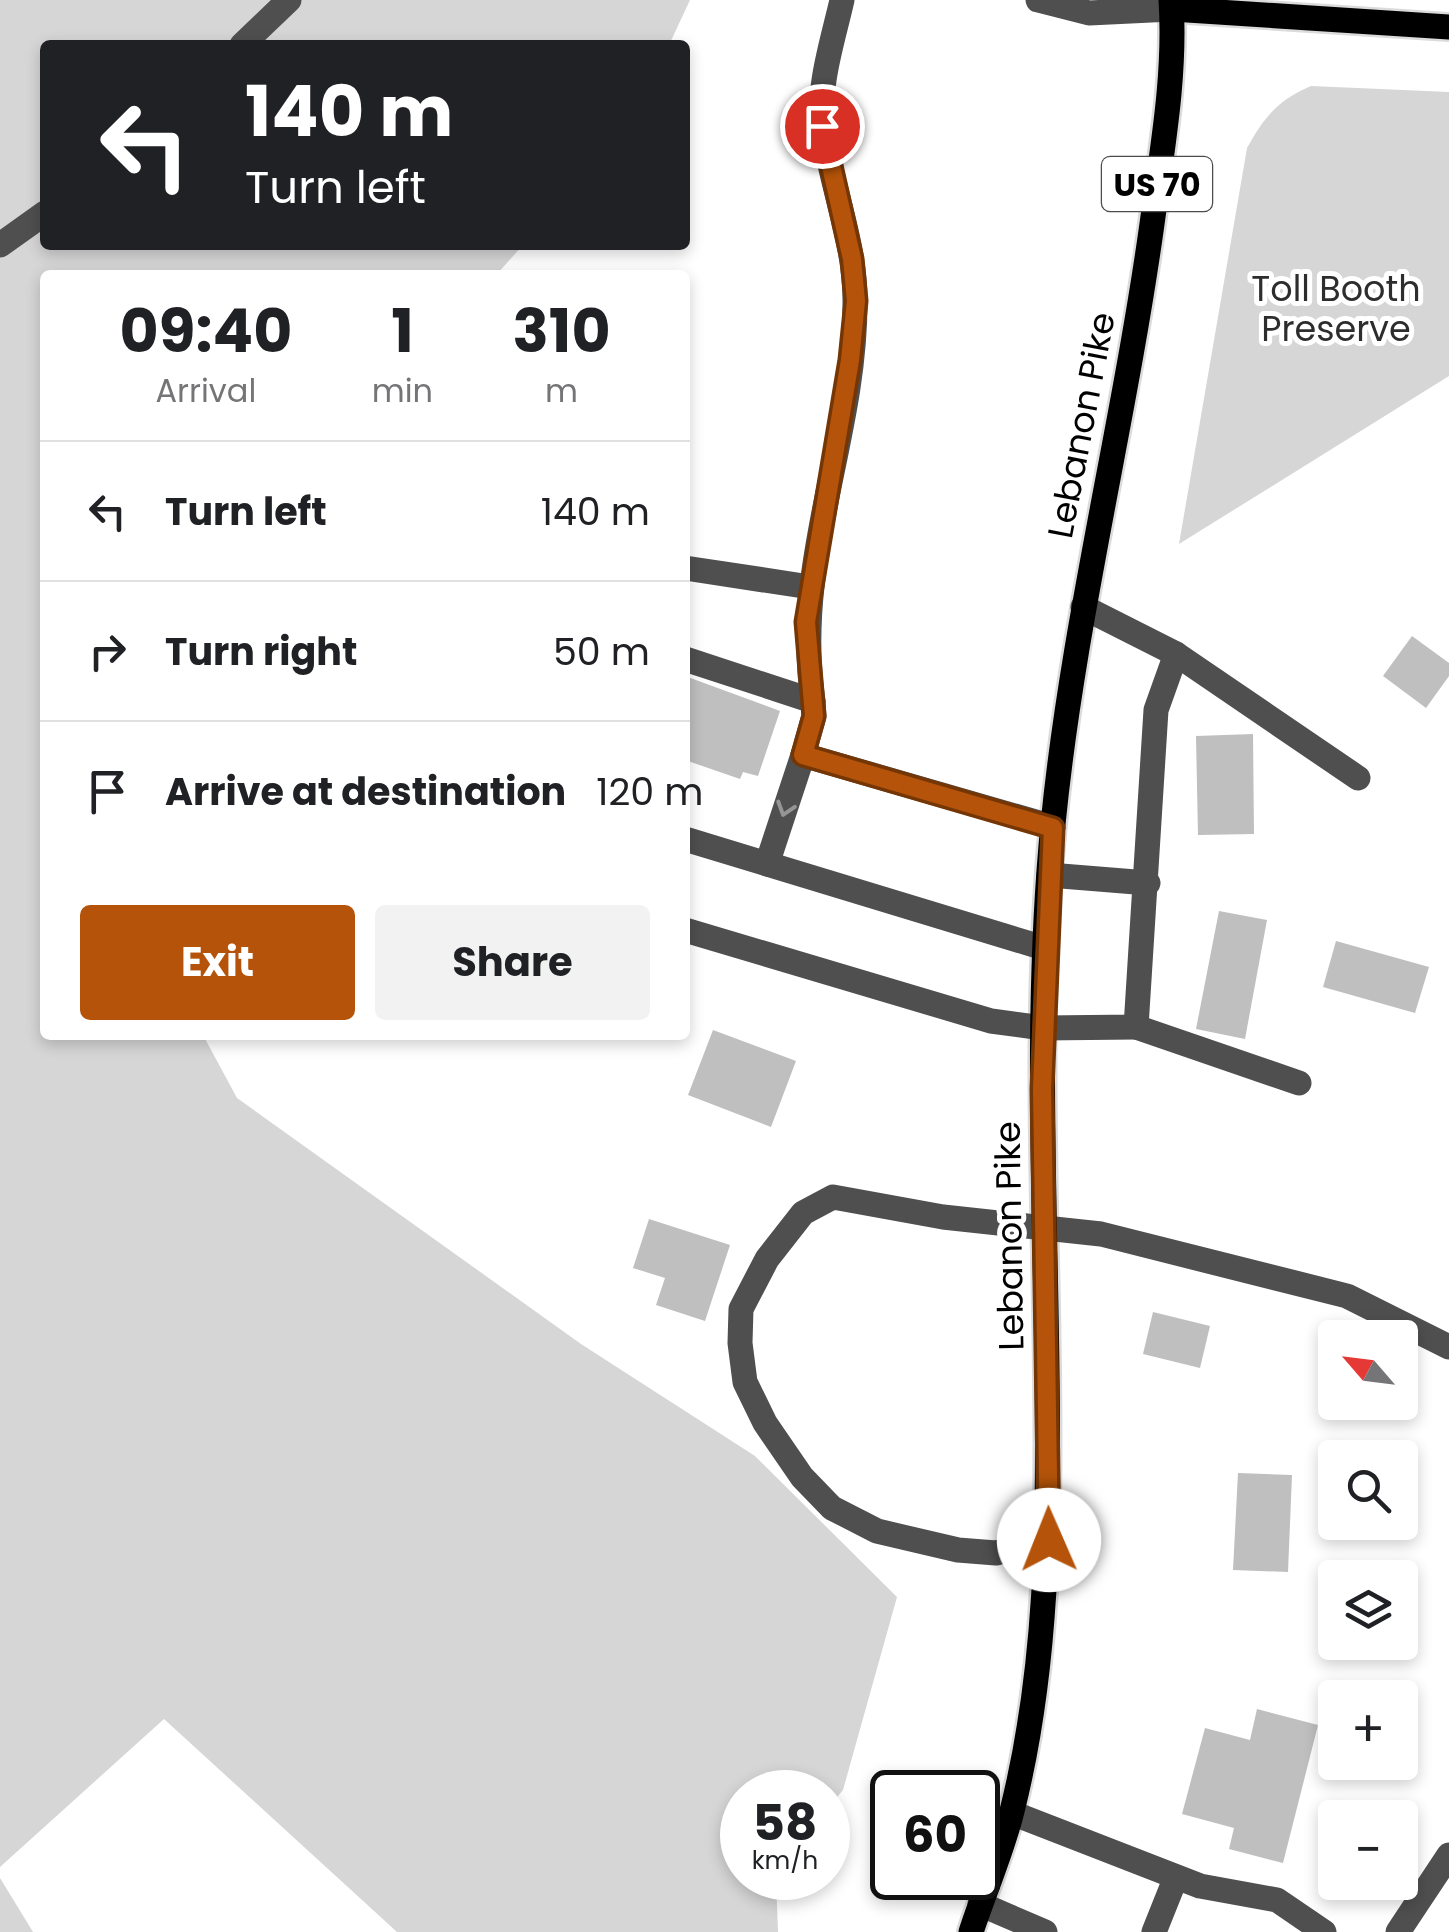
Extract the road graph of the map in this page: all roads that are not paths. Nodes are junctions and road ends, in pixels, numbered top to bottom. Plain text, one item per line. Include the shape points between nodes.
1 (289, 0) edge
2 (842, 0) edge
3 (1038, 0) edge
4 (1172, 5) edge
5 (1449, 27) edge
6 (247, 40) edge
7 (40, 217) edge
8 (0, 245) edge
9 (690, 569) edge
10 (810, 588) junction
11 (1082, 607) junction
12 (1176, 654) junction
13 (690, 661) edge
14 (813, 701) junction
15 (803, 755) junction
16 (1358, 778) dead end
17 (1053, 828) junction
18 (690, 841) edge
19 (767, 864) junction
20 (1049, 874) junction
21 (1148, 882) junction
22 (690, 932) edge
23 (1044, 948) junction
24 (1136, 1027) junction
25 (1043, 1028) junction
26 (1298, 1083) dead end
27 (1046, 1228) junction
28 (1449, 1347) edge
29 (1049, 1540) junction
30 (1012, 1813) junction
31 (1449, 1856) edge
32 (1176, 1876) junction
33 (980, 1904) junction
34 (970, 1932) edge
35 (1045, 1932) edge
36 (1154, 1932) edge
37 (1324, 1932) edge
38 (1398, 1932) edge

1 - 6 street
2 - 10 street via 822,126 856,301
3 - 4 street via 1089,13
4 - 5 main road
4 - 11 main road, Lebanon Pike / US 70 via 1172,69 1134,357
7 - 8 street
9 - 10 street
10 - 14 street via 805,648
11 - 12 street
11 - 17 main road, Lebanon Pike / US 70
12 - 16 street
12 - 21 street via 1156,710
13 - 14 street
14 - 15 street
15 - 17 street
15 -> 19 street
17 - 20 main road, Lebanon Pike / US 70
18 - 19 street
19 - 23 street
20 - 21 street
20 - 23 main road, Lebanon Pike / US 70
21 - 24 street
22 - 25 street via 991,1022
23 - 25 main road, Lebanon Pike / US 70
24 - 25 street
24 - 26 street
25 - 27 main road, Lebanon Pike / US 70
27 - 28 street via 1182,1252 1347,1296
27 - 29 main road, Lebanon Pike / US 70
27 - 29 street via 832,1198 803,1213 767,1259 741,1309 740,1342 745,1382 765,1423 832,1508 877,1531 958,1550 996,1553
29 - 30 main road, Lebanon Pike / US 70 via 1033,1702
30 - 32 street
30 - 33 main road, Lebanon Pike / US 70
31 - 38 street
32 - 36 street
32 - 37 street via 1277,1900
33 - 34 main road, Lebanon Pike / US 70
33 - 35 street

